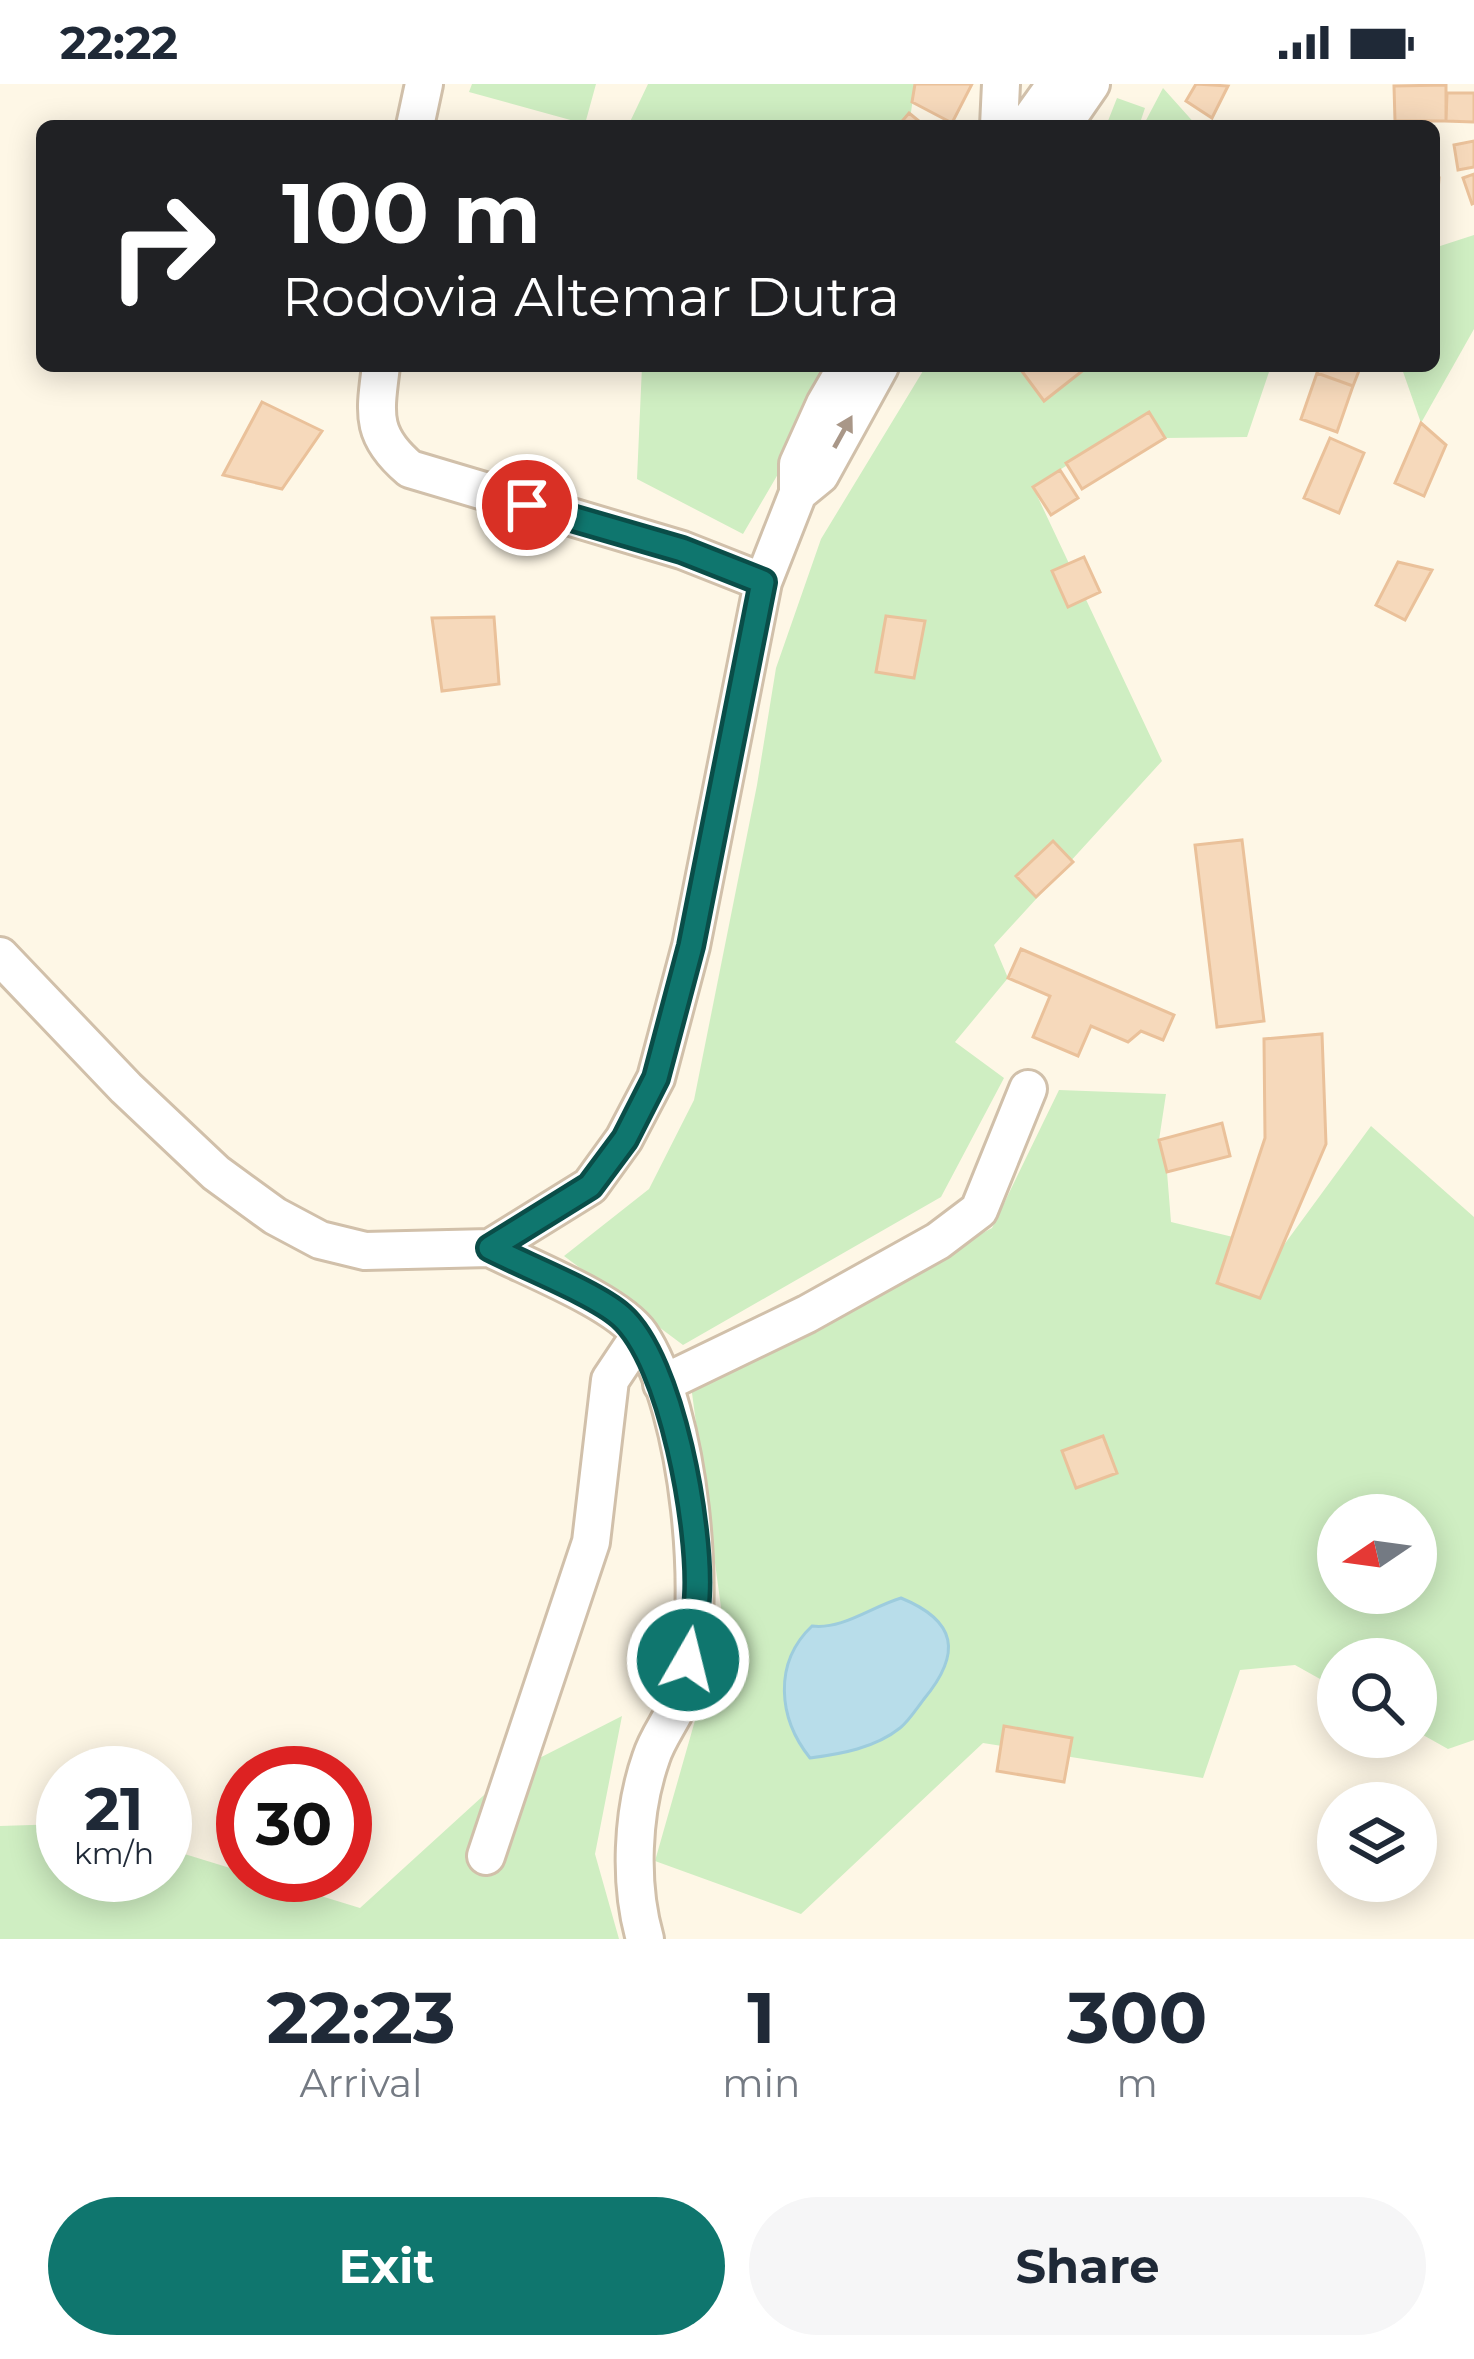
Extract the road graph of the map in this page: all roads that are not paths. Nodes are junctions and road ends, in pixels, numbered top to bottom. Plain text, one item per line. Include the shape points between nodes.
1 (424, 84) edge
2 (1001, 84) edge
3 (1056, 84) edge
4 (1090, 84) edge
5 (416, 120) edge
6 (999, 120) edge
7 (1030, 120) edge
8 (1066, 120) edge
9 (380, 372) edge
10 (844, 372) edge
11 (877, 372) edge
12 (798, 493) junction
13 (763, 582) junction
14 (0, 956) edge
15 (1028, 1089) dead end
16 (490, 1248) junction
17 (640, 1335) junction
18 (662, 1384) junction
19 (486, 1856) dead end
20 (645, 1939) edge

1 - 5 street
2 - 6 street
3 - 7 street
4 - 8 street
9 - 13 street via 374,416 387,449 410,469
10 - 12 street via 798,464
12 -> 11 street via 820,475
12 - 13 street
13 - 16 street via 691,946 656,1078 590,1186
14 - 16 street via 201,1159 275,1216 320,1240 365,1251
15 - 18 street via 979,1210 807,1314
16 - 17 street via 618,1312
17 - 18 street
17 - 19 street via 610,1380 591,1542
18 - 20 street via 686,1472 698,1593 683,1693 650,1758 634,1844

